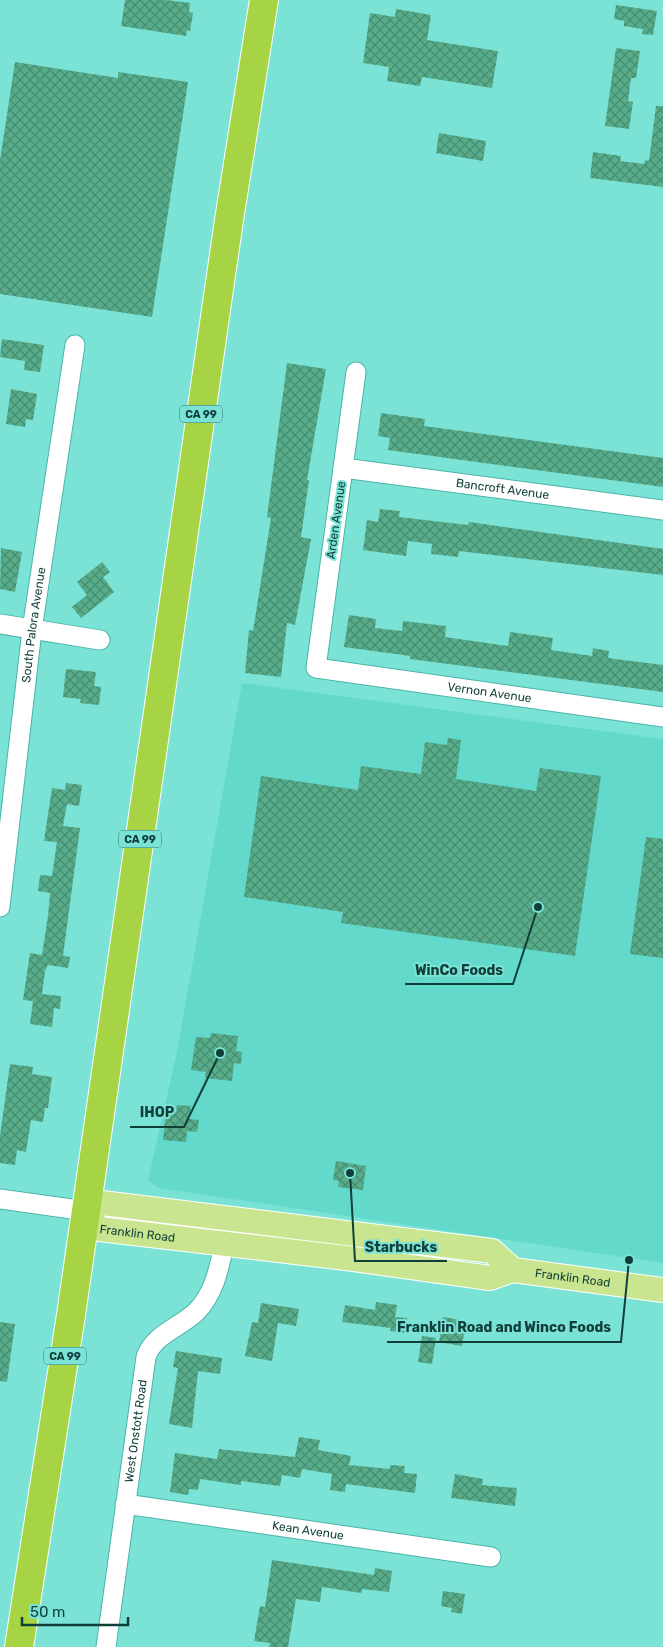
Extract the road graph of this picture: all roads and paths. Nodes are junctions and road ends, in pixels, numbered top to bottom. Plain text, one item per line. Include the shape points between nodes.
1 (264, 0) edge
2 (75, 345) dead end
3 (356, 372) dead end
4 (343, 468) junction
5 (663, 510) edge
6 (0, 624) edge
7 (32, 630) junction
8 (100, 640) dead end
9 (316, 668) joint
10 (663, 717) edge
11 (0, 907) edge
12 (0, 1199) edge
13 (86, 1211) junction
14 (224, 1245) junction
15 (513, 1270) junction
16 (663, 1290) edge
17 (126, 1504) junction
18 (490, 1557) dead end
19 (20, 1647) edge
20 (106, 1647) edge

1 - 13 highway, CA 99 via 229,220
2 - 7 street, South Palora Avenue
3 - 4 street, Arden Avenue
4 - 5 street, Bancroft Avenue
4 - 9 street, Arden Avenue
6 - 7 street
7 - 8 street
7 - 11 street, South Palora Avenue
9 - 10 street, Vernon Avenue
12 - 13 street
13 - 14 main road, Franklin Road via 99,1229
13 - 15 main road, Franklin Road via 102,1203 492,1251
13 - 19 highway, CA 99
14 - 15 main road, Franklin Road via 490,1278
14 - 17 street, West Onstott Road via 218,1274 206,1298 196,1311 149,1347 142,1375
15 - 16 main road, Franklin Road
17 - 18 street, Kean Avenue
17 - 20 street, West Onstott Road

